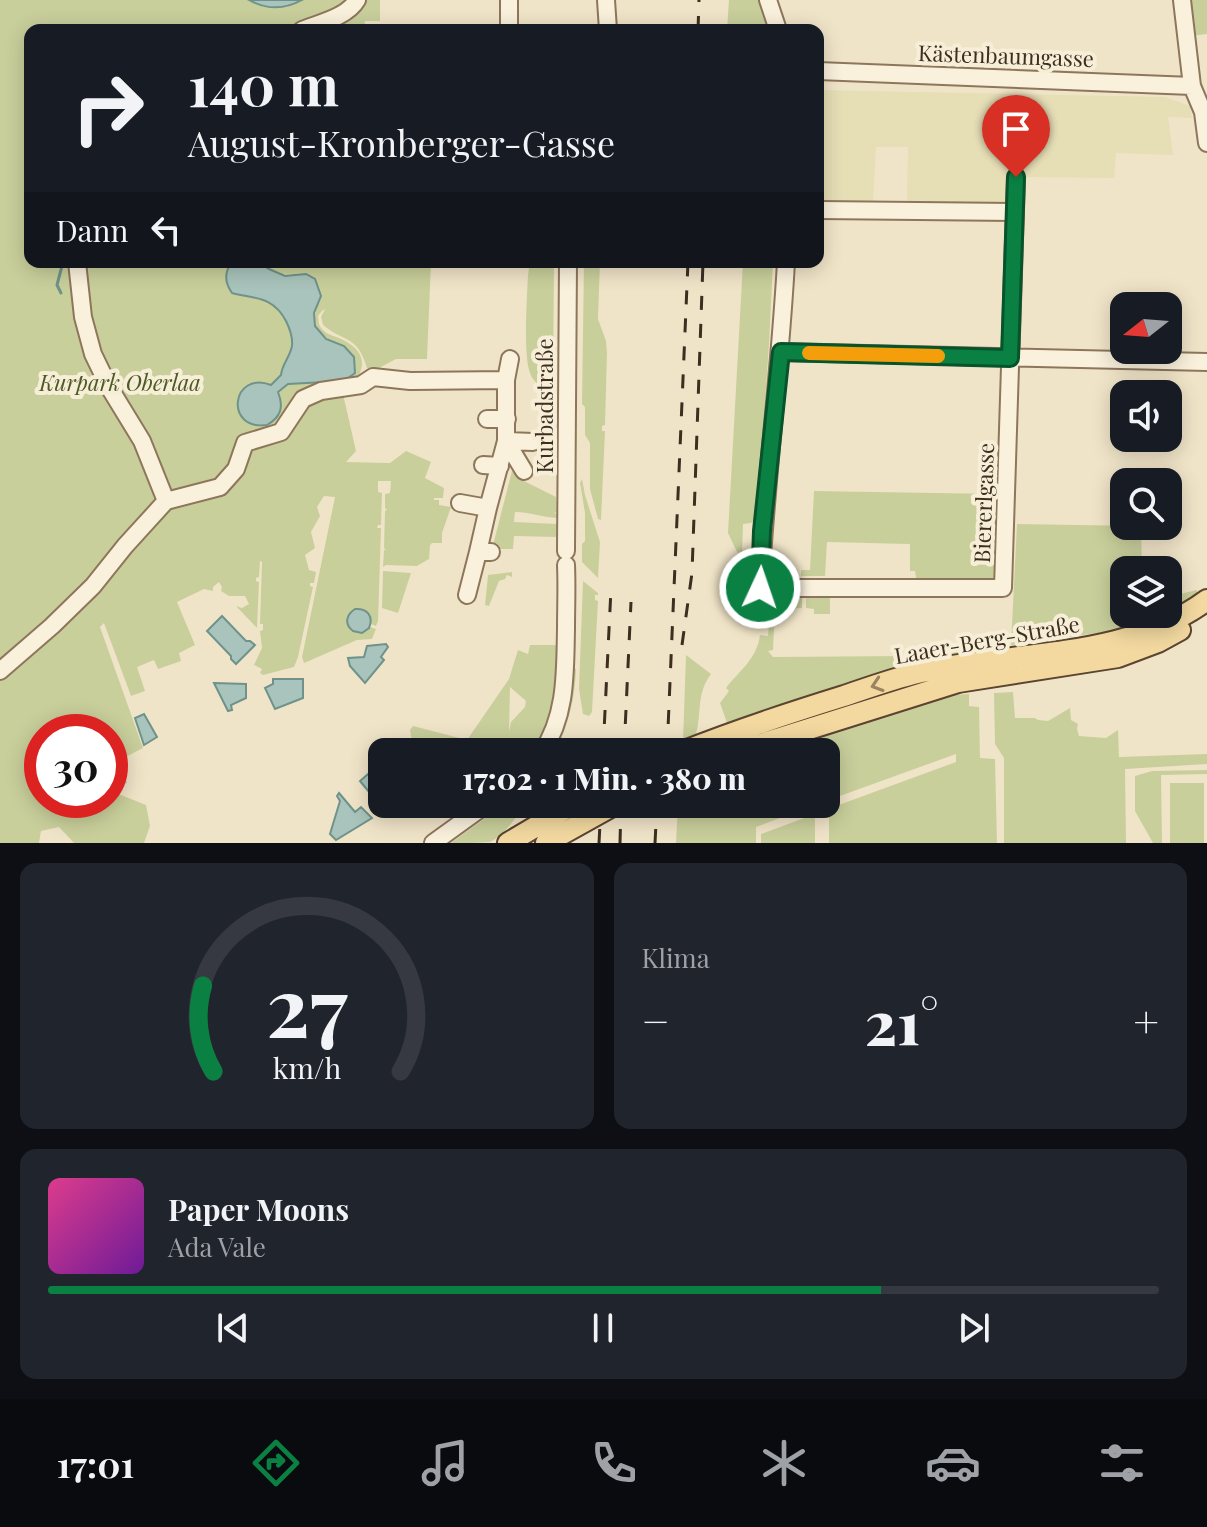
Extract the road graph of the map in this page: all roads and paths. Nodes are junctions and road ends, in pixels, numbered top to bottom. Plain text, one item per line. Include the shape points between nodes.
1 (357, 0) edge
2 (509, 0) edge
3 (606, 0) edge
4 (768, 0) edge
5 (1182, 0) edge
6 (318, 24) edge
7 (509, 24) edge
8 (608, 24) edge
9 (776, 24) edge
10 (824, 71) edge
11 (1192, 86) junction
12 (1205, 111) edge
13 (1207, 143) edge
14 (1016, 177) dead end
15 (824, 210) edge
16 (1015, 212) junction
17 (78, 268) edge
18 (568, 268) edge
19 (786, 268) edge
20 (781, 352) junction
21 (1010, 358) junction
22 (510, 359) dead end
23 (1207, 362) edge
24 (506, 380) junction
25 (487, 419) dead end
26 (507, 419) junction
27 (506, 441) junction
28 (533, 442) dead end
29 (524, 471) dead end
30 (166, 501) junction
31 (460, 503) dead end
32 (488, 508) junction
33 (467, 595) dead end
34 (1207, 600) edge
35 (1207, 613) edge
36 (0, 671) edge
37 (551, 738) edge
38 (719, 738) edge
39 (780, 738) edge
40 (468, 818) edge
41 (550, 818) edge
42 (590, 818) edge
43 (433, 843) edge
44 (508, 843) edge
45 (546, 843) edge

1 - 6 street
2 - 7 street
3 - 8 street
4 - 9 street
5 - 11 street
10 - 11 street, Kästenbaumgasse
11 - 12 street
12 - 13 street
14 - 16 street, Biererlgasse
15 - 16 street
16 - 21 street, Biererlgasse
17 - 30 street via 93,354 142,441
18 - 37 street, Kurbadstraße via 565,687
19 - 20 street
20 - 21 street
20 - 21 street, Biererlgasse via 760,588 1003,588
21 - 23 street
22 - 24 street
24 - 26 street
24 - 30 street via 410,381 370,373 361,385 303,399 281,432 245,443 236,469 220,487
25 - 26 street
26 - 27 street
27 - 28 street
27 - 29 street
27 - 32 street via 491,465
30 - 36 street via 93,586
31 - 32 street
32 - 33 street via 485,552
34 -> 38 main road, Laaer-Berg-Straße via 1189,614 1124,638 912,674
35 - 39 main road, Laaer-Berg-Straße via 1158,642 1118,657 958,682
40 - 43 street
41 - 44 main road
42 - 45 main road

